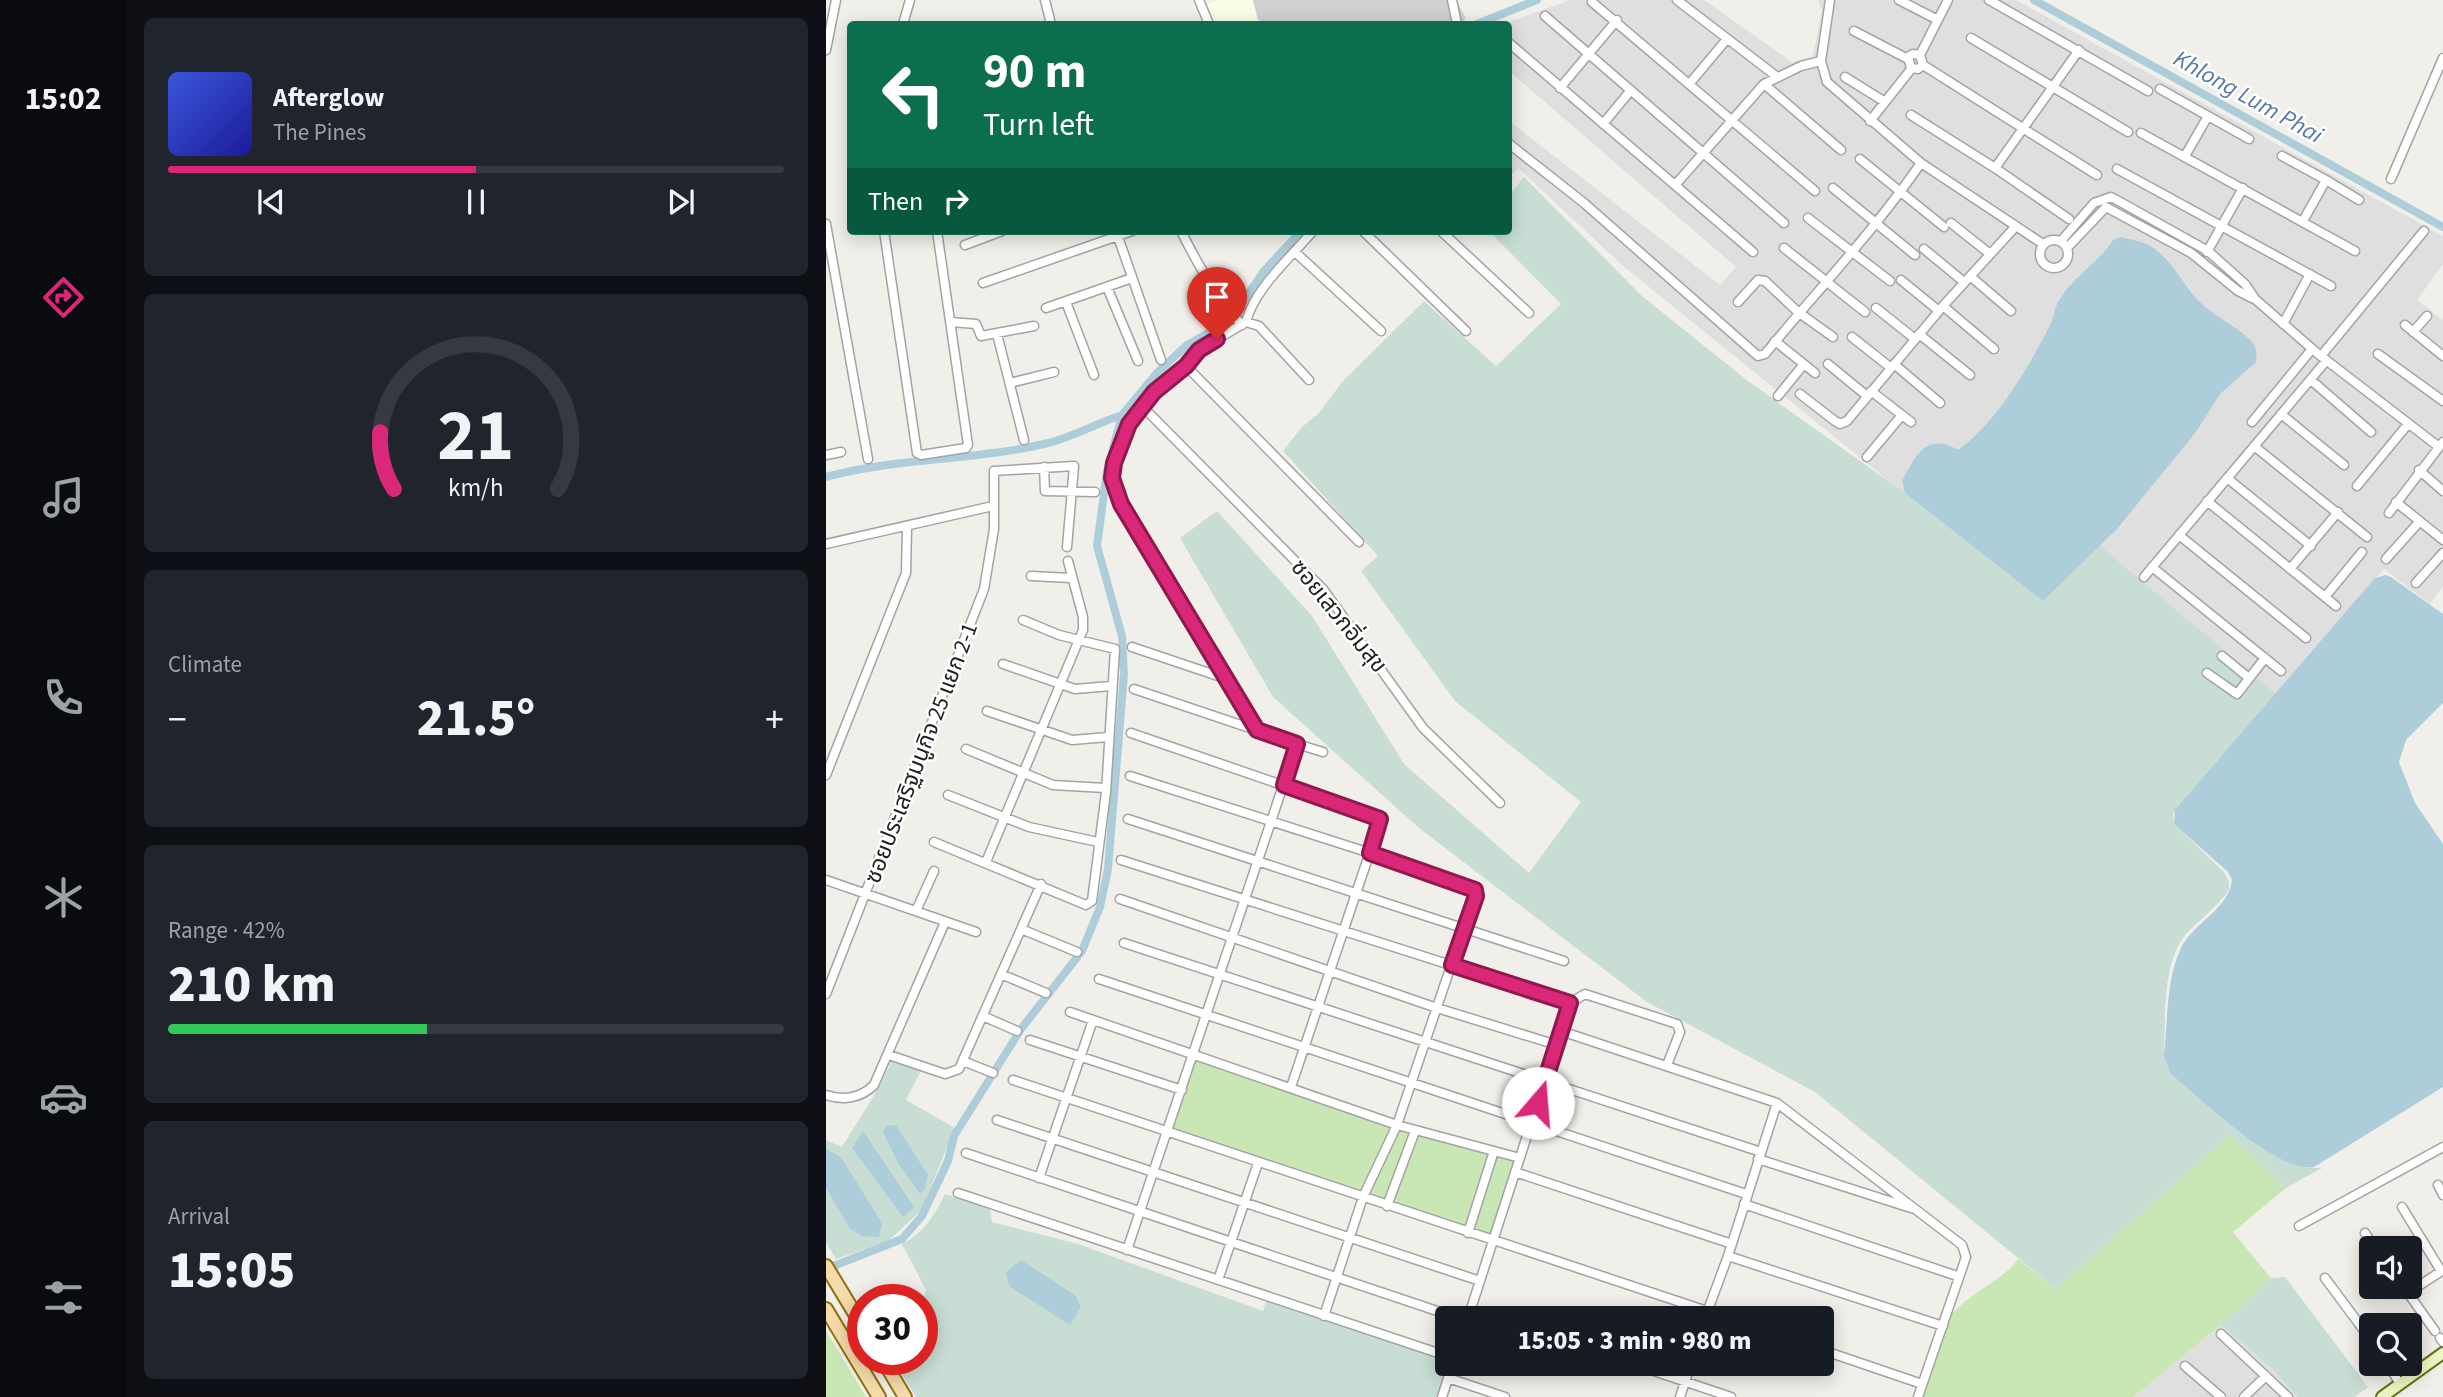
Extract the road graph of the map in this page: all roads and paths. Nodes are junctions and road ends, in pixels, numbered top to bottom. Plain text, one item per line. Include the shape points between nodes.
1 (836, 0) edge
2 (910, 0) edge
3 (1045, 0) edge
4 (1199, 0) edge
5 (1452, 0) edge
6 (1677, 0) edge
7 (1830, 0) edge
8 (1899, 0) edge
9 (1948, 0) edge
10 (1989, 0) edge
11 (1592, 2) edge
12 (1545, 16) dead end
13 (1617, 20) junction
14 (1938, 20) junction
15 (904, 21) edge
16 (1050, 21) edge
17 (1208, 21) edge
18 (1456, 21) edge
19 (1854, 31) dead end
20 (1971, 38) dead end
21 (1727, 39) junction
22 (1512, 46) edge
23 (826, 50) edge
24 (2079, 50) junction
25 (1588, 54) junction
26 (1920, 55) junction
27 (2443, 58) edge
28 (1908, 59) junction
29 (1821, 61) junction
30 (1923, 65) junction
31 (1912, 68) junction
32 (1776, 76) junction
33 (1845, 77) dead end
34 (1689, 83) junction
35 (1764, 84) junction
36 (2052, 86) junction
37 (1560, 88) junction
38 (2160, 89) dead end
39 (1631, 90) junction
40 (2148, 91) dead end
41 (1885, 102) junction
42 (1911, 115) dead end
43 (2208, 116) junction
44 (1731, 118) junction
45 (1870, 121) junction
46 (1603, 124) junction
47 (2021, 127) junction
48 (2127, 132) dead end
49 (2141, 132) dead end
50 (2249, 138) dead end
51 (1512, 146) edge
52 (1841, 150) dead end
53 (1703, 152) junction
54 (2185, 156) junction
55 (2282, 156) dead end
56 (1860, 159) dead end
57 (1921, 163) junction
58 (1995, 168) junction
59 (2117, 169) dead end
60 (2097, 175) dead end
61 (2391, 179) dead end
62 (2326, 180) junction
63 (1676, 184) junction
64 (1833, 188) dead end
65 (2243, 188) junction
66 (1815, 191) dead end
67 (1902, 191) junction
68 (2359, 200) dead end
69 (1808, 218) dead end
70 (2068, 219) dead end
71 (1877, 221) junction
72 (2304, 221) junction
73 (1784, 223) dead end
74 (826, 224) edge
75 (2016, 226) junction
76 (2221, 226) junction
77 (2424, 231) dead end
78 (885, 235) edge
79 (938, 235) edge
80 (991, 235) edge
81 (1114, 235) edge
82 (1117, 235) edge
83 (1183, 235) edge
84 (1310, 235) edge
85 (1367, 235) edge
86 (1445, 235) edge
87 (2043, 244) junction
88 (965, 245) dead end
89 (2064, 245) junction
90 (1784, 248) dead end
91 (1924, 249) dead end
92 (1852, 251) junction
93 (2208, 251) junction
94 (2355, 251) dead end
95 (1295, 252) junction
96 (1753, 252) dead end
97 (1914, 254) dead end
98 (1990, 254) junction
99 (2201, 261) junction
100 (2310, 274) junction
101 (1132, 278) junction
102 (1967, 279) junction
103 (1902, 280) dead end
104 (1890, 281) dead end
105 (1825, 282) junction
106 (984, 283) dead end
107 (2330, 286) dead end
108 (1107, 287) junction
109 (2255, 299) junction
110 (1066, 302) junction
111 (1738, 302) dead end
112 (1046, 308) dead end
113 (1876, 308) dead end
114 (1941, 308) junction
115 (2011, 311) dead end
116 (1798, 312) junction
117 (1865, 312) dead end
118 (1529, 313) dead end
119 (2427, 316) dead end
120 (951, 322) junction
121 (1242, 323) junction
122 (2283, 324) junction
123 (1034, 326) dead end
124 (2405, 326) dead end
125 (1381, 331) dead end
126 (1466, 331) dead end
127 (2413, 332) junction
128 (997, 334) junction
129 (1833, 337) dead end
130 (1852, 337) dead end
131 (1917, 337) junction
132 (1775, 341) junction
133 (1994, 349) dead end
134 (2312, 349) junction
135 (2378, 354) dead end
136 (2443, 356) edge
137 (2323, 358) junction
138 (1161, 360) dead end
139 (1138, 361) dead end
140 (1804, 364) junction
141 (1828, 364) dead end
142 (1186, 366) junction
143 (1892, 366) junction
144 (1054, 372) dead end
145 (1815, 373) dead end
146 (1094, 375) dead end
147 (1970, 375) dead end
148 (1309, 380) dead end
149 (2311, 380) junction
150 (1010, 383) junction
151 (1869, 393) junction
152 (1800, 394) dead end
153 (1778, 396) dead end
154 (2443, 401) edge
155 (1940, 403) dead end
156 (1141, 405) junction
157 (2281, 414) junction
158 (1902, 415) junction
159 (1911, 422) dead end
160 (2252, 422) dead end
161 (2409, 424) junction
162 (2371, 432) dead end
163 (1024, 440) dead end
164 (2442, 444) edge
165 (2254, 446) junction
166 (841, 452) dead end
167 (826, 455) edge
168 (1867, 457) dead end
169 (868, 460) dead end
170 (2344, 465) dead end
171 (1044, 467) junction
172 (2419, 470) junction
173 (2227, 478) junction
174 (2357, 486) dead end
175 (1073, 491) junction
176 (2443, 491) edge
177 (1095, 492) dead end
178 (2207, 501) junction
179 (2396, 502) junction
180 (993, 506) junction
181 (2337, 512) junction
182 (2389, 513) dead end
183 (2420, 521) junction
184 (907, 528) junction
185 (2179, 535) junction
186 (2367, 537) dead end
187 (2443, 540) edge
188 (1359, 542) dead end
189 (826, 544) edge
190 (2311, 546) junction
191 (1067, 547) dead end
192 (2362, 552) dead end
193 (2443, 553) edge
194 (2386, 559) dead end
195 (1068, 561) dead end
196 (2152, 567) junction
197 (2290, 569) junction
198 (1031, 576) dead end
199 (2144, 577) dead end
200 (1071, 578) junction
201 (2416, 583) dead end
202 (2325, 597) junction
203 (2336, 606) dead end
204 (1023, 620) dead end
205 (2306, 638) dead end
206 (1079, 640) junction
207 (1132, 647) dead end
208 (2222, 656) dead end
209 (2265, 658) junction
210 (1003, 664) dead end
211 (2281, 671) dead end
212 (2207, 673) dead end
213 (2249, 678) junction
214 (1227, 680) junction
215 (1060, 684) junction
216 (1111, 686) junction
217 (1133, 689) dead end
218 (987, 711) dead end
219 (1042, 728) junction
220 (1257, 730) junction
221 (1131, 733) dead end
222 (1108, 737) junction
223 (1297, 744) junction
224 (966, 749) dead end
225 (1323, 752) dead end
226 (826, 775) edge
227 (1023, 775) junction
228 (1130, 776) dead end
229 (1284, 785) junction
230 (1105, 788) junction
231 (948, 795) dead end
232 (1500, 803) dead end
233 (1006, 819) junction
234 (1128, 819) dead end
235 (1272, 820) junction
236 (934, 842) dead end
237 (1098, 842) junction
238 (1370, 853) junction
239 (1121, 860) dead end
240 (1259, 860) junction
241 (986, 862) junction
242 (934, 871) dead end
243 (826, 880) edge
244 (1041, 884) junction
245 (866, 893) junction
246 (1359, 893) junction
247 (1120, 899) dead end
248 (1247, 900) junction
249 (916, 911) junction
250 (945, 922) junction
251 (1021, 929) junction
252 (1464, 930) junction
253 (976, 932) dead end
254 (1345, 932) junction
255 (1233, 939) junction
256 (1124, 943) dead end
257 (1077, 952) dead end
258 (1564, 961) dead end
259 (1452, 965) junction
260 (1332, 970) junction
261 (1003, 975) junction
262 (1221, 976) junction
263 (1099, 979) dead end
264 (1046, 993) dead end
265 (826, 994) edge
266 (1570, 1003) junction
267 (1320, 1007) junction
268 (1437, 1008) junction
269 (1070, 1012) dead end
270 (1208, 1015) junction
271 (985, 1017) junction
272 (1093, 1020) junction
273 (1017, 1031) dead end
274 (1561, 1031) junction
275 (1030, 1040) dead end
276 (1425, 1043) junction
277 (1557, 1045) junction
278 (1306, 1048) junction
279 (889, 1055) junction
280 (1080, 1056) junction
281 (1194, 1056) junction
282 (963, 1061) junction
283 (1667, 1065) junction
284 (993, 1073) dead end
285 (1013, 1080) dead end
286 (1410, 1082) junction
287 (1545, 1082) junction
288 (1291, 1087) junction
289 (1182, 1090) junction
290 (826, 1095) edge
291 (1065, 1098) junction
292 (1777, 1103) junction
293 (996, 1120) dead end
294 (1531, 1124) junction
295 (1397, 1125) junction
296 (1415, 1130) junction
297 (1167, 1132) junction
298 (1051, 1139) junction
299 (2443, 1147) edge
300 (1494, 1151) junction
301 (966, 1153) dead end
302 (1759, 1156) junction
303 (1520, 1158) junction
304 (1258, 1163) junction
305 (1515, 1172) junction
306 (1153, 1173) junction
307 (1039, 1178) junction
308 (2438, 1185) dead end
309 (958, 1193) dead end
310 (1746, 1194) junction
311 (2443, 1195) edge
312 (1363, 1198) junction
313 (1744, 1204) junction
314 (1243, 1205) junction
315 (1387, 1206) junction
316 (2402, 1207) dead end
317 (1917, 1210) junction
318 (1140, 1212) junction
319 (2299, 1226) dead end
320 (1468, 1233) junction
321 (2365, 1233) dead end
322 (2367, 1236) edge
323 (1350, 1239) junction
324 (1493, 1241) junction
325 (1230, 1242) junction
326 (1732, 1244) junction
327 (1127, 1250) junction
328 (1728, 1256) junction
329 (826, 1266) edge
330 (2442, 1270) edge
331 (1957, 1276) junction
332 (1337, 1278) junction
333 (2325, 1278) dead end
334 (1218, 1280) junction
335 (2422, 1281) edge
336 (1480, 1282) junction
337 (2413, 1299) edge
338 (847, 1301) edge
339 (1472, 1306) edge
340 (1683, 1306) edge
341 (1709, 1306) edge
342 (826, 1309) edge
343 (1435, 1310) edge
344 (1324, 1316) junction
345 (2359, 1324) edge
346 (1943, 1326) junction
347 (2221, 1334) dead end
348 (2440, 1337) edge
349 (1435, 1352) edge
350 (2443, 1353) edge
351 (1834, 1354) edge
352 (2185, 1366) dead end
353 (892, 1375) edge
354 (1668, 1376) edge
355 (1687, 1376) edge
356 (2266, 1376) junction
357 (2395, 1376) edge
358 (1448, 1378) joint
359 (1685, 1382) junction
360 (1922, 1384) junction
361 (2400, 1384) junction
362 (879, 1397) edge
363 (905, 1397) edge
364 (1442, 1397) edge
365 (1505, 1397) edge
366 (1680, 1397) edge
367 (1731, 1397) edge
368 (1918, 1397) edge
369 (2221, 1397) edge
370 (2244, 1397) edge
371 (2288, 1397) edge
372 (2382, 1397) edge

1 - 23 street
2 - 15 street
3 - 16 street
4 - 17 street
5 - 18 street
6 - 21 street
7 - 29 street
8 - 14 street
9 - 14 street
10 - 24 street
11 - 13 street
12 - 25 street
13 - 25 street
13 - 34 street
14 - 26 street
19 - 28 street
20 - 36 street
21 - 32 street
21 - 34 street
22 - 37 street
24 - 36 street
24 - 40 street
25 - 37 street
25 - 39 street
26 - 28 street
26 - 30 street
27 - 61 street
28 - 31 street
29 - 32 street
29 - 45 street via 1827,82
30 - 31 street
30 - 47 street
31 - 41 street
32 - 35 street
33 - 41 street
34 - 44 street
35 - 44 street
35 - 52 street
36 - 47 street
36 - 48 street
37 - 46 street
38 - 43 street
39 - 46 street
39 - 53 street
41 - 45 street
42 - 58 street
43 - 50 street
43 - 54 street
44 - 53 street
44 - 66 street
45 - 57 street
46 - 63 street
47 - 58 street
47 - 60 street
49 - 54 street
51 - 132 street via 1584,202 1750,352 1762,355
53 - 63 street
53 - 73 street
54 - 65 street
55 - 62 street
56 - 67 street
57 - 67 street
57 - 75 street
58 - 70 street
59 - 76 street
62 - 68 street
62 - 72 street
63 - 96 street
64 - 71 street
65 - 72 street
65 - 76 street
67 - 71 street
67 - 98 street
69 - 92 street
71 - 92 street
71 - 97 street
72 - 94 street
74 - 169 street
75 - 87 street
75 - 98 street
76 - 93 street
76 - 100 street
77 - 137 street
78 - 120 street via 917,453 921,455 968,447
79 - 120 street
80 - 88 street
81 - 106 street
82 - 101 street
83 - 121 street via 1225,309
84 - 95 street
85 - 126 street
86 - 118 street
87 - 89 street via 2052,239
87 - 89 street via 2041,261 2051,268 2063,265 2068,254
89 - 93 street via 2094,203 2110,197
89 - 99 street via 2106,207
90 - 105 street
91 - 102 street
92 - 104 street
92 - 105 street
93 - 99 street
93 - 109 street
95 - 121 street
95 - 125 street
98 - 102 street
99 - 109 street
100 - 107 street
100 - 122 street
101 - 108 street
101 - 138 street
102 - 114 street
102 - 115 street
103 - 114 street
105 - 116 street
105 - 117 street
108 - 110 street
108 - 139 street
109 - 122 street
110 - 112 street
110 - 146 street
111 - 116 street via 1761,279
113 - 131 street
114 - 131 street
114 - 133 street
116 - 129 street
116 - 132 street
119 - 127 street
120 - 128 street via 976,324 981,336
121 - 142 street via 1199,350
121 - 148 street via 1259,326
122 - 134 street
123 - 128 street
124 - 127 street
127 - 136 street
128 - 150 street
130 - 143 street
131 - 143 street
131 - 147 street
132 - 140 street
134 - 137 street
134 - 160 street
135 - 154 street
137 - 149 street
137 - 161 street
140 - 145 street
140 - 153 street
141 - 151 street
142 - 156 street
142 - 188 street
143 - 151 street
143 - 155 street
144 - 150 street
149 - 157 street
149 - 162 street
150 - 163 street
151 - 152 street via 1840,424
151 - 158 street
156 - 214 street via 1129,424 1112,478 1121,504
156 - 232 street, ซอยเสวกอิ่มสุข via 1323,589 1423,729
157 - 165 street
157 - 170 street
158 - 159 street
158 - 168 street
161 - 164 street
161 - 174 street
164 - 172 street
165 - 173 street
165 - 181 street
166 - 167 street
171 - 175 street via 1044,490
171 - 175 street via 1074,466
171 - 180 street, ซอยประเสริฐมนูกิจ 25 แยก 2-1 via 994,471
172 - 176 street
172 - 179 street
173 - 178 street
173 - 190 street
175 - 177 street
175 - 191 street
178 - 185 street
178 - 197 street
179 - 182 street
179 - 183 street
180 - 184 street
180 - 245 street, ซอยประเสริฐมนูกิจ 25 แยก 2-1 via 984,589
181 - 186 street
181 - 190 street
183 - 187 street
183 - 194 street
184 - 189 street
184 - 226 street via 906,573
185 - 196 street
185 - 205 street
190 - 197 street
192 - 202 street
193 - 201 street
195 - 200 street
196 - 199 street
196 - 209 street
197 - 202 street
198 - 200 street
200 - 206 street via 1083,617
202 - 203 street
204 - 206 street
206 - 215 street
206 - 216 street via 1115,649
207 - 214 street
208 - 213 street
209 - 211 street
209 - 213 street
210 - 215 street
212 - 213 street via 2237,694
214 - 220 street
215 - 216 street via 1075,689
215 - 219 street
216 - 222 street
217 - 220 street
218 - 219 street
219 - 222 street via 1072,740
219 - 227 street
220 - 223 street
221 - 229 street
222 - 230 street
223 - 225 street
223 - 229 street
224 - 227 street
227 - 230 street via 1053,785
227 - 233 street
228 - 235 street
229 - 235 street
229 - 238 street via 1380,819
230 - 237 street
231 - 233 street
233 - 237 street
233 - 241 street
234 - 240 street
235 - 238 street
235 - 240 street
236 - 241 street
237 - 244 street via 1090,904
238 - 246 street
238 - 252 street via 1475,890
239 - 248 street
240 - 246 street
240 - 248 street
241 - 244 street
242 - 249 street
243 - 245 street
244 - 251 street
245 - 249 street
245 - 265 street, ซอยประเสริฐมนูกิจ 25 แยก 2-1
246 - 252 street
246 - 254 street
247 - 255 street
248 - 254 street
248 - 255 street
249 - 250 street
250 - 253 street
250 - 279 street
251 - 257 street
251 - 261 street
252 - 258 street
252 - 259 street
254 - 259 street
254 - 260 street
255 - 260 street
255 - 262 street
256 - 262 street
259 - 266 street
259 - 268 street
260 - 267 street
260 - 268 street
261 - 264 street
261 - 271 street
262 - 267 street
262 - 270 street
263 - 270 street
266 - 274 street
266 - 283 street via 1585,994 1677,1024 1680,1032
267 - 276 street
267 - 278 street
268 - 276 street
268 - 277 street
269 - 272 street
270 - 278 street
270 - 281 street
271 - 273 street
271 - 282 street
272 - 280 street
272 - 281 street
274 - 277 street
274 - 283 street
275 - 280 street
276 - 286 street
276 - 287 street
277 - 287 street
278 - 286 street
278 - 288 street
279 - 282 street via 945,1074 955,1073
279 - 290 street via 868,1091 844,1099
280 - 289 street
280 - 291 street
281 - 288 street
281 - 289 street
282 - 284 street
283 - 292 street
285 - 291 street
286 - 294 street
286 - 295 street
287 - 294 street
287 - 302 street
288 - 295 street
289 - 297 street
291 - 297 street
291 - 298 street
292 - 302 street
292 - 317 street
293 - 298 street
294 - 303 street
294 - 310 street
295 - 296 street
295 - 312 street
296 - 300 street
296 - 315 street
297 - 304 street
297 - 306 street
298 - 306 street
298 - 307 street
299 - 319 street
300 - 303 street
300 - 320 street
301 - 307 street
302 - 310 street
302 - 317 street
303 - 305 street
304 - 312 street
304 - 314 street
305 - 324 street
305 - 326 street
306 - 314 street
306 - 318 street
307 - 318 street
308 - 311 street
309 - 327 street
310 - 313 street
312 - 315 street
312 - 323 street
313 - 326 street
313 - 331 street
314 - 323 street
314 - 325 street
315 - 320 street
316 - 330 street
317 - 331 street via 1966,1251
318 - 325 street
318 - 327 street
320 - 324 street
321 - 322 street
323 - 332 street
323 - 336 street
324 - 336 street
324 - 340 street
325 - 332 street
325 - 334 street
326 - 328 street
327 - 334 street
328 - 341 street
328 - 346 street
329 - 338 main road
330 - 335 street
331 - 346 street
332 - 343 street
332 - 344 street
333 - 345 street
334 - 344 street
336 - 339 street
337 - 348 street
342 - 362 main road
344 - 349 street
346 - 360 street
347 - 356 street
350 - 361 street
351 - 360 street
352 - 369 street
353 - 363 main road
354 - 359 street
355 - 359 street
356 - 370 street
356 - 371 street
357 - 361 street
358 - 364 street
358 - 365 street
359 - 366 street
359 - 367 street
360 - 368 street
361 - 372 street

